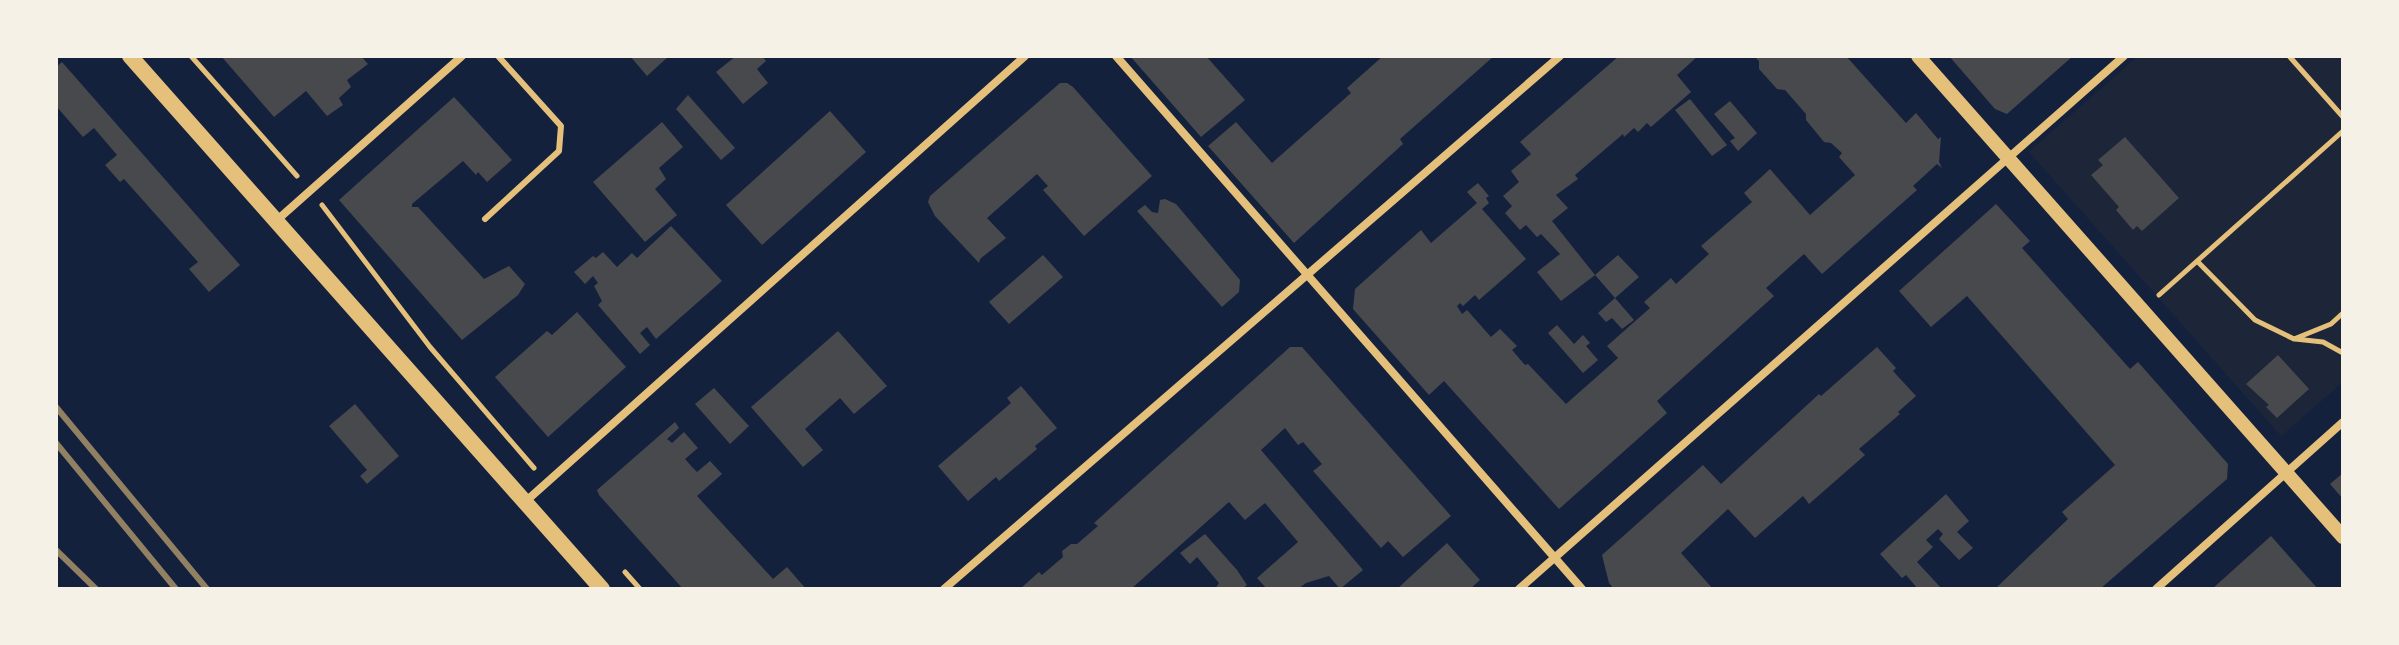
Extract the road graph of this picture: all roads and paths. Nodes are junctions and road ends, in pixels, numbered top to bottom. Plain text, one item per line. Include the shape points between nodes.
1 (130, 56) edge
2 (191, 56) edge
3 (498, 56) edge
4 (1025, 56) edge
5 (1116, 56) edge
6 (1560, 56) edge
7 (1918, 56) edge
8 (2124, 56) edge
9 (2289, 56) edge
10 (458, 57) edge
11 (2343, 117) edge
12 (2343, 131) edge
13 (2008, 158) junction
14 (311, 190) junction
15 (485, 219) dead end
16 (276, 221) junction
17 (2197, 261) junction
18 (1307, 275) junction
19 (2158, 296) dead end
20 (2343, 313) edge
21 (2294, 339) junction
22 (2343, 353) edge
23 (2343, 422) edge
24 (2286, 473) junction
25 (546, 482) junction
26 (525, 502) junction
27 (2343, 537) edge
28 (1554, 557) junction
29 (619, 565) dead end
30 (602, 589) edge
31 (640, 589) edge
32 (944, 589) edge
33 (1519, 589) edge
34 (1582, 589) edge
35 (2156, 589) edge

1 - 16 main road
2 - 14 path
3 - 15 lane via 561,126 559,151
4 - 25 street
5 - 18 street
6 - 18 street
7 - 13 street
8 - 13 street
9 - 11 path
10 - 14 street
12 - 17 path
13 - 24 street
13 - 28 street
14 - 16 street
14 - 25 path via 430,347
16 - 26 main road
17 - 19 path
17 - 21 path via 2255,320
18 - 28 street
18 - 32 street
20 - 21 path via 2331,324
21 - 22 path via 2323,342
23 - 24 street
24 - 27 street
24 - 35 street
25 - 26 street
26 - 30 main road
28 - 33 street
28 - 34 street
29 - 31 path

